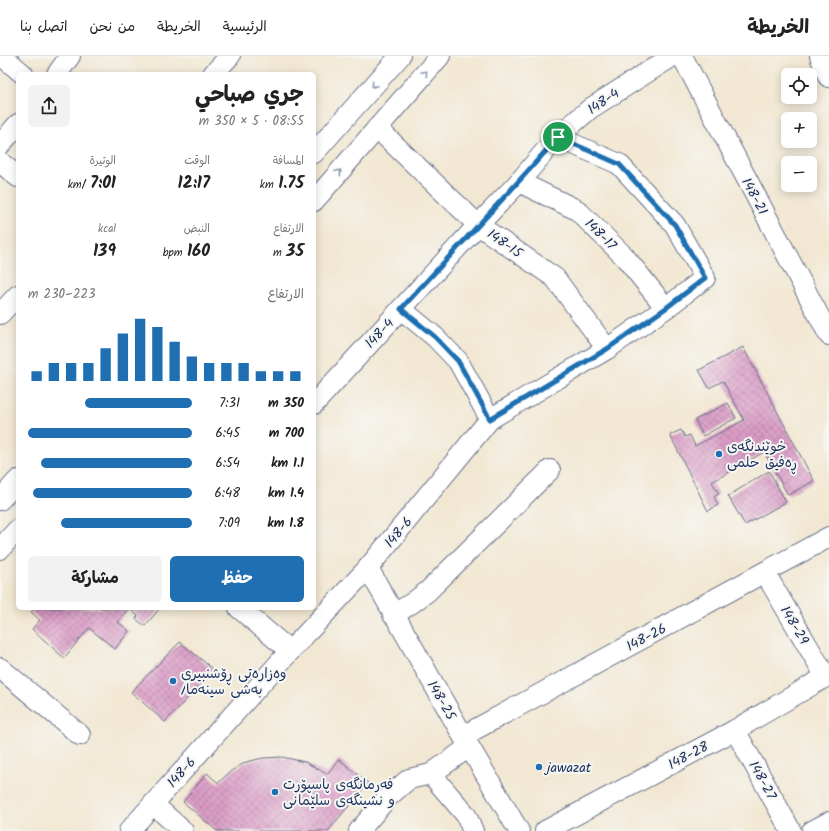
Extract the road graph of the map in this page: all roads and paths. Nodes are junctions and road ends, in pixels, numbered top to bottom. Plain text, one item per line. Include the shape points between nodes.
1 (2, 56) edge
2 (70, 56) edge
3 (230, 56) edge
4 (400, 56) edge
5 (440, 56) edge
6 (674, 56) edge
7 (682, 56) edge
8 (821, 56) edge
9 (21, 72) edge
10 (58, 72) edge
11 (215, 72) edge
12 (829, 76) edge
13 (16, 126) edge
14 (377, 128) junction
15 (558, 137) junction
16 (0, 145) edge
17 (316, 152) edge
18 (0, 162) edge
19 (16, 175) edge
20 (520, 182) junction
21 (316, 199) edge
22 (478, 225) junction
23 (16, 297) edge
24 (666, 308) junction
25 (401, 309) junction
26 (0, 314) edge
27 (829, 335) edge
28 (607, 349) junction
29 (316, 402) edge
30 (490, 419) junction
31 (550, 470) dead end
32 (16, 482) edge
33 (0, 500) edge
34 (16, 531) edge
35 (829, 537) edge
36 (0, 549) edge
37 (368, 568) junction
38 (765, 573) junction
39 (241, 610) edge
40 (393, 615) junction
41 (290, 651) junction
42 (0, 668) edge
43 (828, 676) edge
44 (735, 730) junction
45 (80, 735) dead end
46 (466, 741) junction
47 (431, 774) junction
48 (153, 804) junction
49 (829, 822) edge
50 (129, 831) edge
51 (183, 831) edge
52 (359, 831) edge
53 (473, 831) edge
54 (519, 831) edge
55 (545, 831) edge
56 (791, 831) edge
57 (812, 831) edge

1 - 9 street
2 - 10 street
3 - 11 street
4 -> 17 street
14 -> 5 street
6 - 15 street, 148-4 via 591,108
7 - 27 street, 148-21
8 - 12 main road
13 - 16 street
21 -> 14 street
14 - 22 street, 148-15
15 - 20 street, 148-4
15 - 24 street, 148-6 via 619,164 675,225 705,278
18 - 19 street
20 - 22 street, 148-4
20 - 24 street, 148-17 via 577,210 624,256
22 - 25 street, 148-4
22 - 28 street, 148-15 via 555,278
23 - 26 street
24 - 28 street, 148-6
25 - 29 street, 148-4
25 - 30 street via 435,337 458,361
28 - 30 street, 148-6
30 - 37 street, 148-6
31 - 40 street via 428,591
32 - 33 street
34 - 36 street
35 - 38 street, 148-26
37 - 40 street, 148-25
37 - 41 street, 148-6
38 - 43 street, 148-29
38 - 46 street, 148-26
39 - 41 street
40 - 46 street, 148-25
41 - 48 street, 148-6
42 - 45 street
43 - 44 street, 148-28
44 - 55 street, 148-28
44 - 56 street, 148-27
46 - 47 street, 148-26
46 - 54 street, 148-25
47 - 52 street via 409,779 388,797
47 - 53 street via 466,815
48 - 50 street, 148-6
48 - 51 street
49 - 57 street

